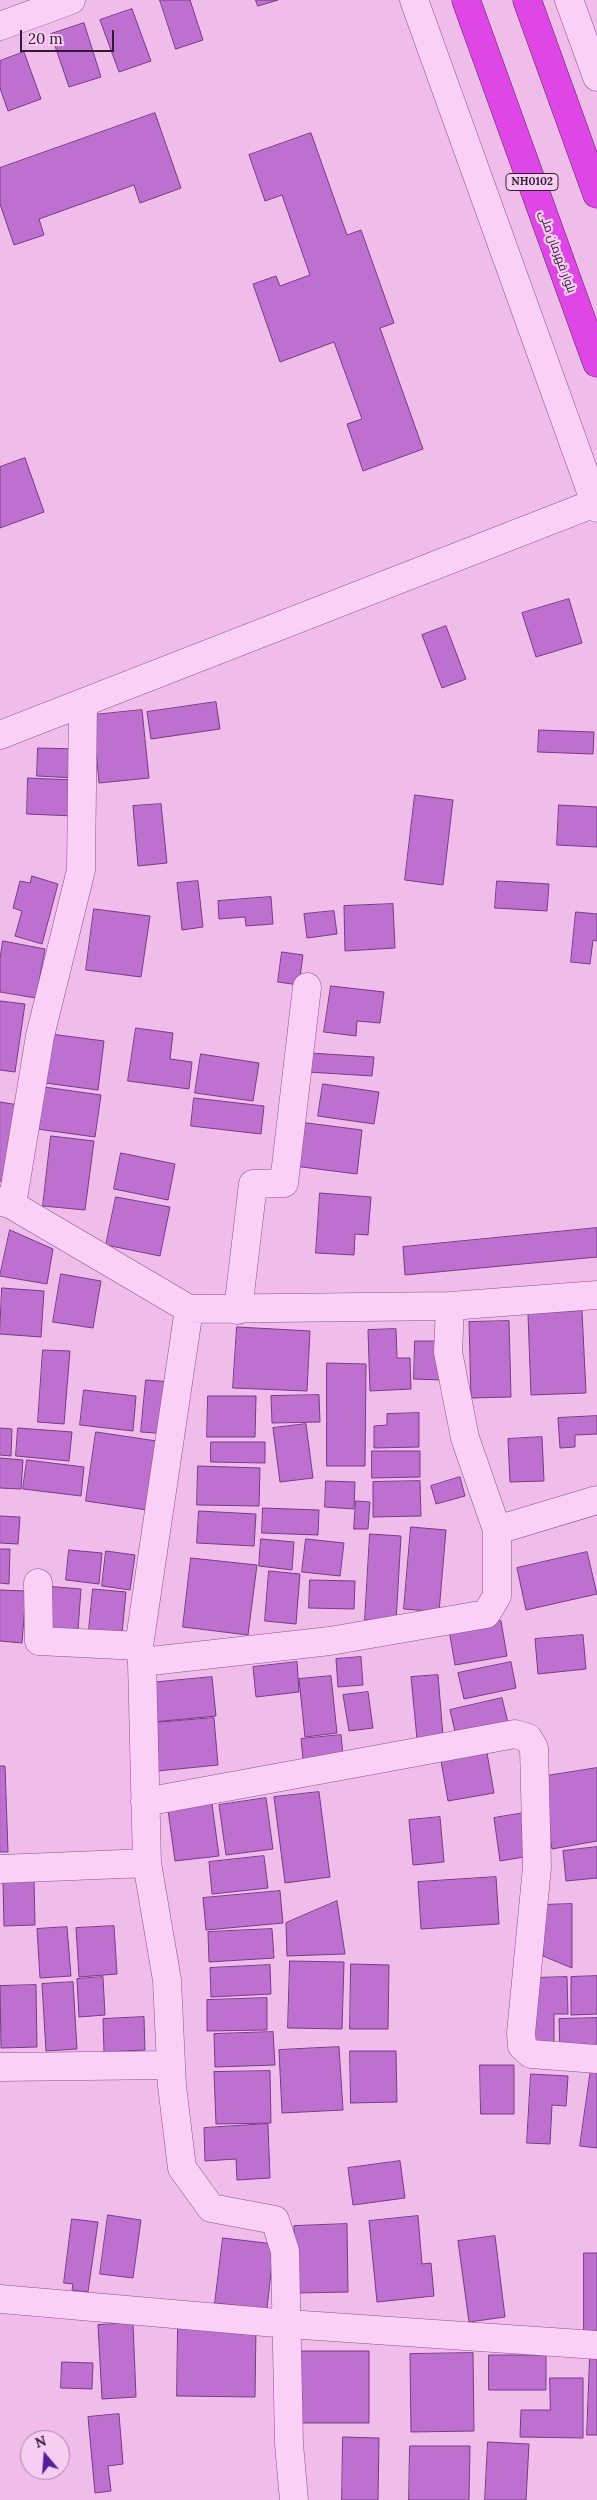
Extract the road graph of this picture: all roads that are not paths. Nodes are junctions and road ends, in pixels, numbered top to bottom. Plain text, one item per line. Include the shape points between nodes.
1 (71, 0) edge
2 (414, 0) edge
3 (466, 0) edge
4 (527, 0) edge
5 (569, 0) edge
6 (0, 26) edge
7 (597, 77) edge
8 (597, 194) edge
9 (597, 363) edge
10 (596, 505) edge
11 (83, 703) junction
12 (0, 735) edge
13 (306, 988) dead end
14 (6, 1203) edge
15 (597, 1295) edge
16 (450, 1306) junction
17 (189, 1309) junction
18 (238, 1310) junction
19 (597, 1500) edge
20 (497, 1530) junction
21 (38, 1584) dead end
22 (140, 1654) junction
23 (144, 1802) junction
24 (147, 1863) junction
25 (0, 1868) edge
26 (597, 2058) edge
27 (170, 2065) junction
28 (0, 2067) edge
29 (0, 2299) edge
30 (288, 2324) junction
31 (597, 2345) edge
32 (294, 2500) edge

1 - 6 street
2 - 10 street
3 - 9 highway, بلوار قهرمان ملی / NH0102
4 - 8 highway
5 - 7 street
10 - 11 street
11 - 12 street
11 - 14 street via 81,870 40,1036
13 - 18 street via 284,1183 253,1184
14 - 17 street
15 - 16 street
16 - 18 street
16 - 20 street via 448,1352 465,1438
17 - 18 street
17 - 22 street
19 - 20 street
20 - 22 street via 497,1596 486,1614 330,1641
21 - 22 street via 39,1640
22 - 23 street
23 - 24 street
23 - 26 street via 515,1734 528,1738 534,1748 537,1867 522,2046 531,2054
24 - 25 street
24 - 27 street via 167,1980
27 - 28 street
27 - 30 street via 182,2168 212,2208 275,2220 285,2251
29 - 30 street
30 - 31 street
30 - 32 street

